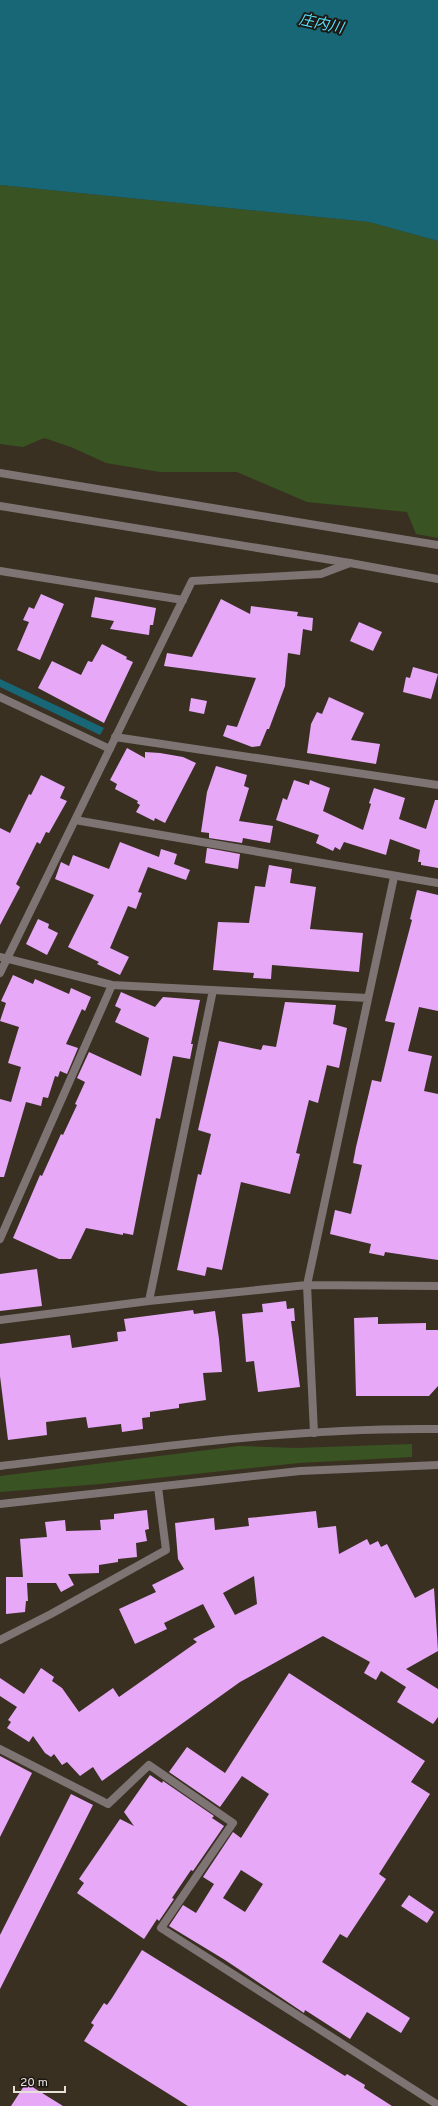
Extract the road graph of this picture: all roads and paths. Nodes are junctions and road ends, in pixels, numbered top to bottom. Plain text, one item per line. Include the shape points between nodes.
1 (0, 473) edge
2 (0, 506) edge
3 (438, 545) edge
4 (350, 562) junction
5 (0, 571) edge
6 (438, 579) edge
7 (183, 600) junction
8 (0, 697) edge
9 (115, 737) junction
10 (110, 749) junction
11 (438, 785) edge
12 (75, 820) junction
13 (394, 877) junction
14 (438, 884) edge
15 (3, 958) edge
16 (0, 973) edge
17 (112, 985) junction
18 (213, 990) junction
19 (368, 998) junction
20 (0, 1239) edge
21 (307, 1285) junction
22 (438, 1286) edge
23 (149, 1301) junction
24 (0, 1320) edge
25 (438, 1429) edge
26 (314, 1433) junction
27 (438, 1465) edge
28 (0, 1466) edge
29 (158, 1487) junction
30 (0, 1504) edge
31 (0, 1640) edge
32 (0, 1750) edge
33 (438, 2105) edge

1 - 3 street
2 - 4 street
4 - 6 street
4 - 7 street via 321,574 192,581
5 - 7 street
7 - 9 street
8 - 10 street
9 - 10 street
9 - 11 street
10 - 12 street
12 - 13 street
12 - 15 street
13 - 14 street
13 - 19 street
15 - 16 street
15 - 17 street
17 - 18 street
17 - 20 street
18 - 19 street
18 - 23 street
19 - 21 street
21 - 22 street
21 - 23 street
21 - 26 street
23 - 24 street
25 - 26 street via 391,1428
26 - 28 street via 233,1439
27 - 29 street via 300,1471
29 - 30 street
29 - 31 street via 166,1550
32 - 33 street via 108,1804 149,1765 233,1823 161,1928

